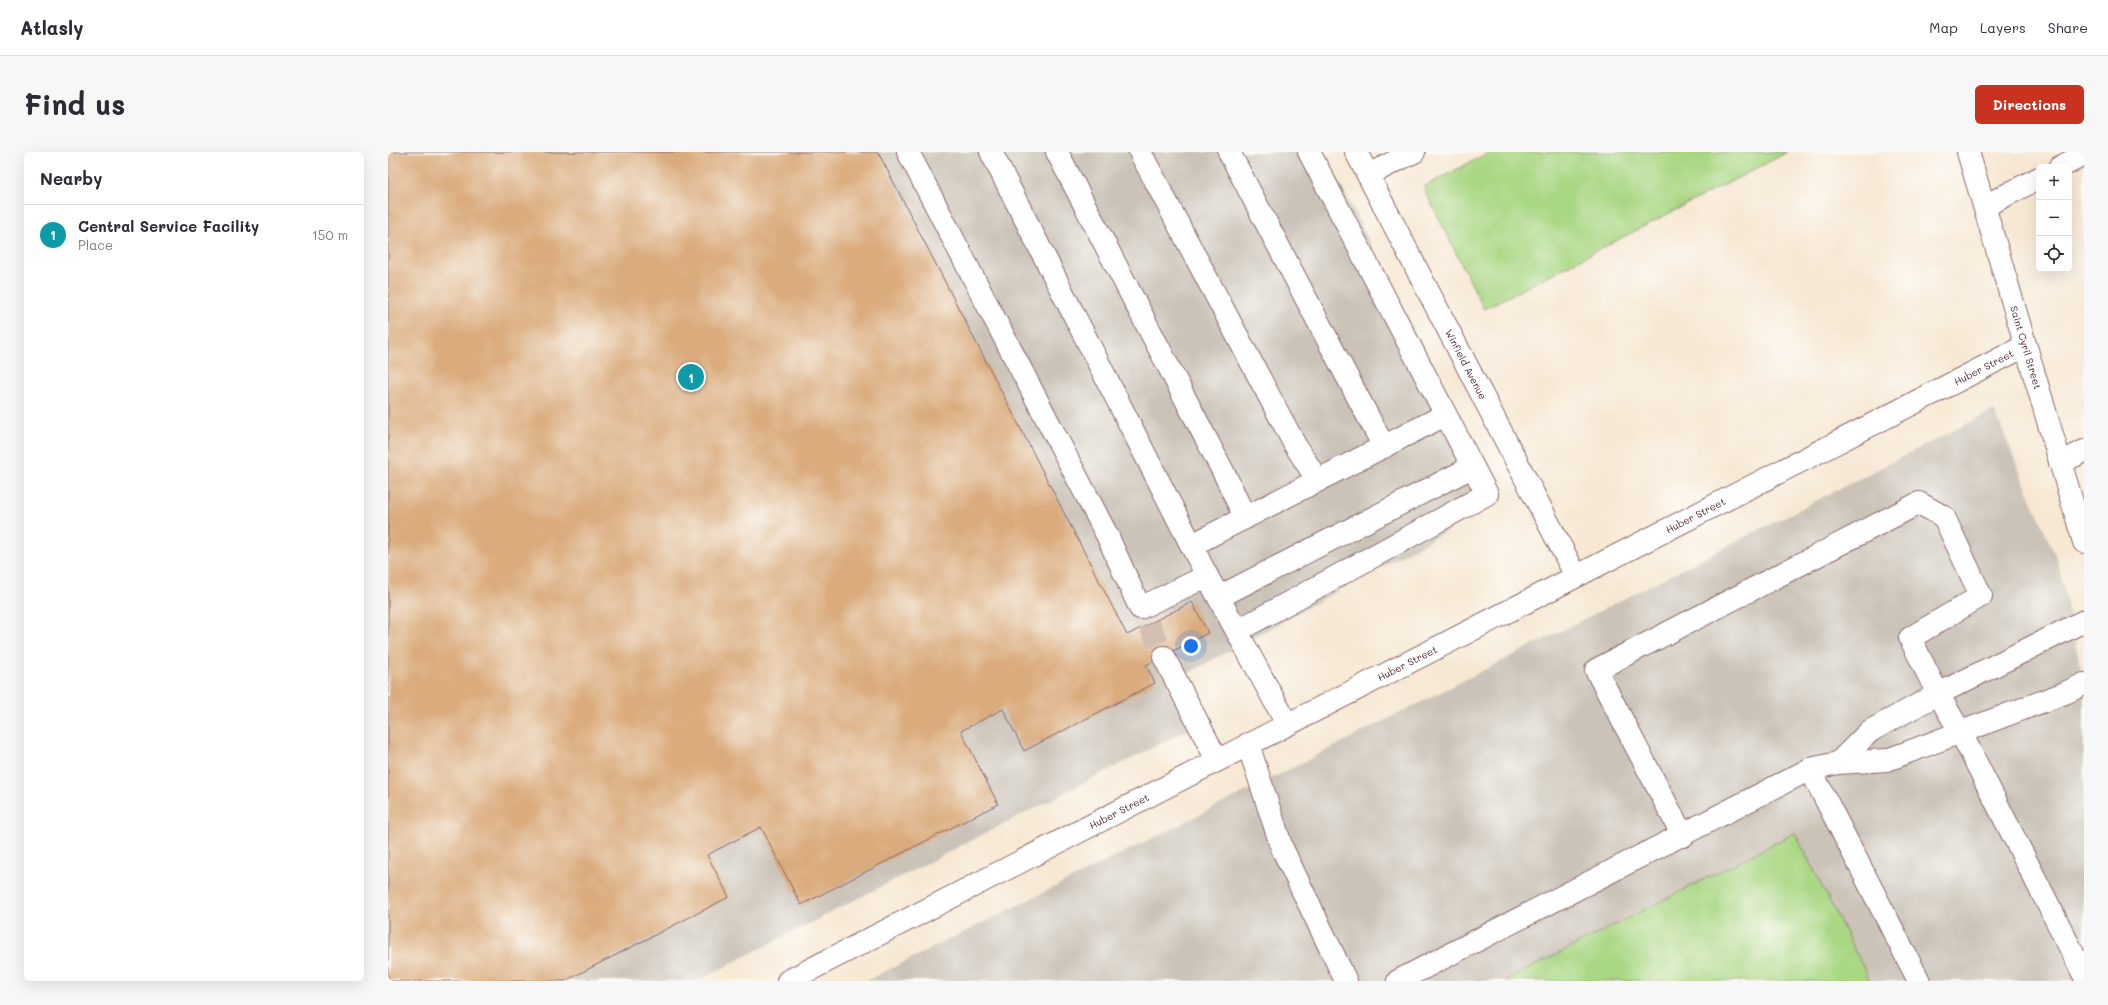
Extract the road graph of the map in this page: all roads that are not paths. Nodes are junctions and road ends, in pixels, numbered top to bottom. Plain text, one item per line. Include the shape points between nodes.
1 (908, 152) edge
2 (991, 152) edge
3 (1057, 152) edge
4 (1140, 152) edge
5 (1229, 152) edge
6 (1309, 152) edge
7 (1356, 152) edge
8 (1414, 152) edge
9 (1968, 152) edge
10 (2084, 155) edge
11 (2066, 164) edge
12 (1368, 175) junction
13 (2036, 180) edge
14 (1985, 206) junction
15 (2025, 346) junction
16 (1445, 415) junction
17 (1384, 447) junction
18 (2084, 451) edge
19 (2060, 463) junction
20 (1472, 467) junction
21 (1318, 481) junction
22 (1245, 518) junction
23 (2084, 542) edge
24 (1192, 545) junction
25 (1207, 576) junction
26 (1576, 576) junction
27 (1219, 597) junction
28 (2084, 621) edge
29 (1237, 631) junction
30 (1164, 657) tunnel mouth
31 (2084, 684) edge
32 (1938, 694) junction
33 (1287, 724) junction
34 (1961, 733) junction
35 (1248, 744) junction
36 (1217, 760) junction
37 (1838, 763) junction
38 (1810, 769) junction
39 (1683, 836) junction
40 (2084, 975) edge
41 (788, 981) edge
42 (1346, 981) edge
43 (1398, 981) edge
44 (1919, 981) edge

1 - 25 street via 1103,528 1145,616
2 - 24 street
3 - 22 street
4 - 21 street via 1284,424
5 - 17 street
6 - 16 street
7 - 12 street, Winfield Avenue
8 - 12 street
9 - 14 street, Saint Cyril Street
10 - 11 street
12 - 26 street, Winfield Avenue
13 - 14 street
14 - 15 street, Saint Cyril Street
15 - 19 street, Saint Cyril Street
15 - 26 street, Huber Street
16 - 17 street
16 - 20 street
17 - 21 street
18 - 19 street
19 - 23 street, Saint Cyril Street
20 - 27 street
20 - 29 street via 1487,494
21 - 22 street
22 - 24 street
24 - 25 street
25 - 27 street
26 - 33 street, Huber Street
27 - 29 street
28 - 32 street
29 - 33 street
30 - 36 street
31 - 34 street
32 - 34 street
32 - 37 street via 1870,731
32 - 39 street via 1910,638 1981,596 1944,516 1919,503 1596,670
33 - 35 street, Huber Street
34 - 37 street via 1887,760
34 - 40 street
35 - 36 street, Huber Street
35 - 42 street via 1282,848
36 - 41 street, Huber Street
37 - 38 street
38 - 39 street
38 - 44 street
39 - 43 street

